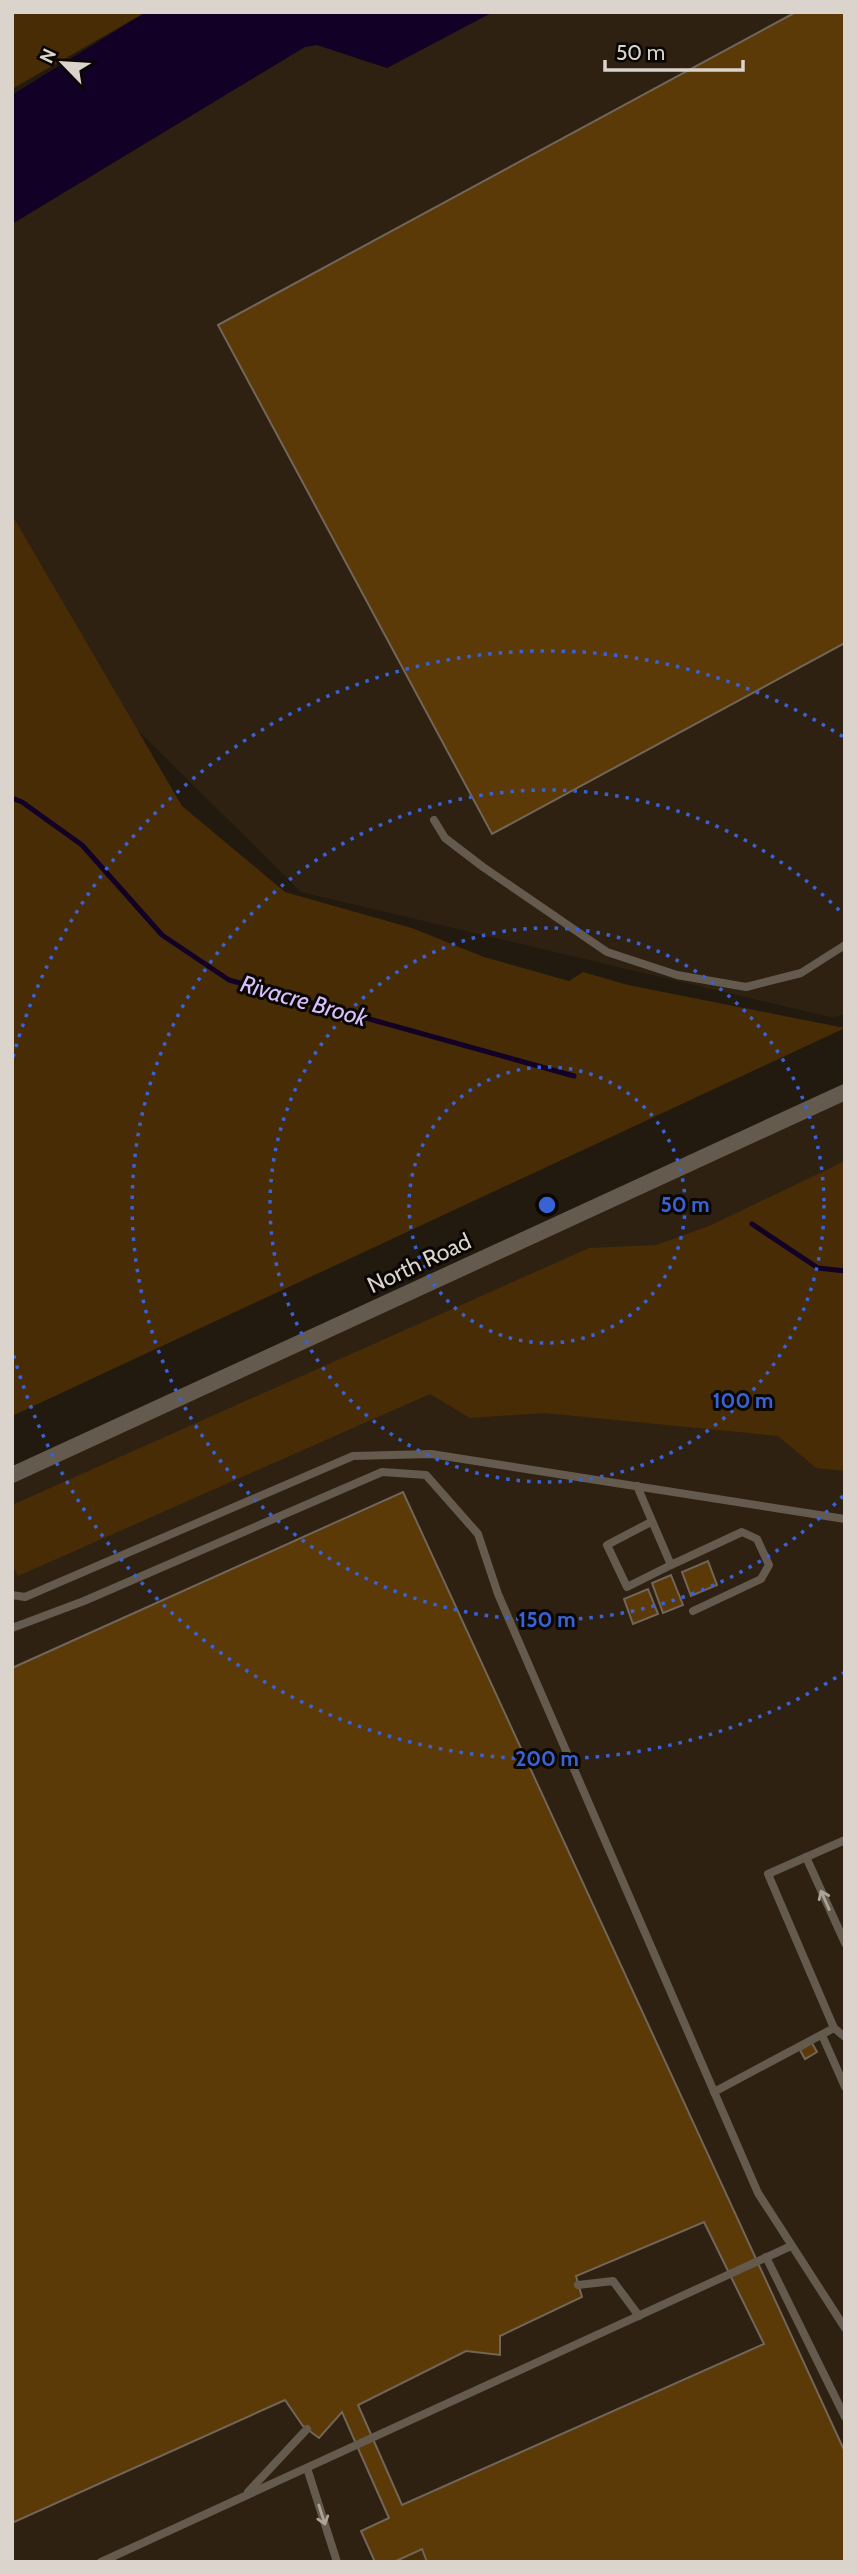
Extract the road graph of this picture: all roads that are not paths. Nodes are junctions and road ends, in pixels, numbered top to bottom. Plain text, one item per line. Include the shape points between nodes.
1 (434, 820) dead end
2 (845, 945) edge
3 (845, 1091) edge
4 (12, 1475) edge
5 (637, 1486) junction
6 (845, 1519) edge
7 (652, 1522) junction
8 (671, 1565) junction
9 (12, 1595) edge
10 (693, 1611) dead end
11 (12, 1628) edge
12 (844, 1841) edge
13 (806, 1857) junction
14 (845, 1943) edge
15 (834, 2028) junction
16 (822, 2035) junction
17 (845, 2036) edge
18 (845, 2087) edge
19 (714, 2092) junction
20 (791, 2246) junction
21 (766, 2258) junction
22 (579, 2285) dead end
23 (639, 2316) junction
24 (845, 2328) edge
25 (845, 2417) edge
26 (307, 2429) dead end
27 (307, 2468) junction
28 (243, 2497) junction
29 (101, 2562) edge
30 (337, 2562) edge

1 - 2 lane via 445,838 473,860 607,953 677,975 746,987 801,973
3 - 4 street, North Road
5 - 6 lane
5 - 7 lane
5 - 9 lane via 431,1454 354,1456 25,1597
7 - 8 lane
7 - 8 lane via 607,1545 626,1587
8 - 10 lane via 742,1532 757,1539 769,1565 761,1579
11 - 19 lane via 382,1472 426,1475 478,1534 498,1594
12 - 13 lane
14 -> 13 lane
13 - 15 lane via 768,1874
15 - 16 lane
15 - 17 lane
16 - 18 lane
16 - 19 lane
19 - 20 lane via 758,2193
20 - 21 lane
20 - 24 lane
21 - 23 lane
21 - 25 lane
22 - 23 lane via 613,2281
23 - 27 lane
26 - 28 lane
27 - 28 lane
27 -> 30 lane
28 - 29 lane

